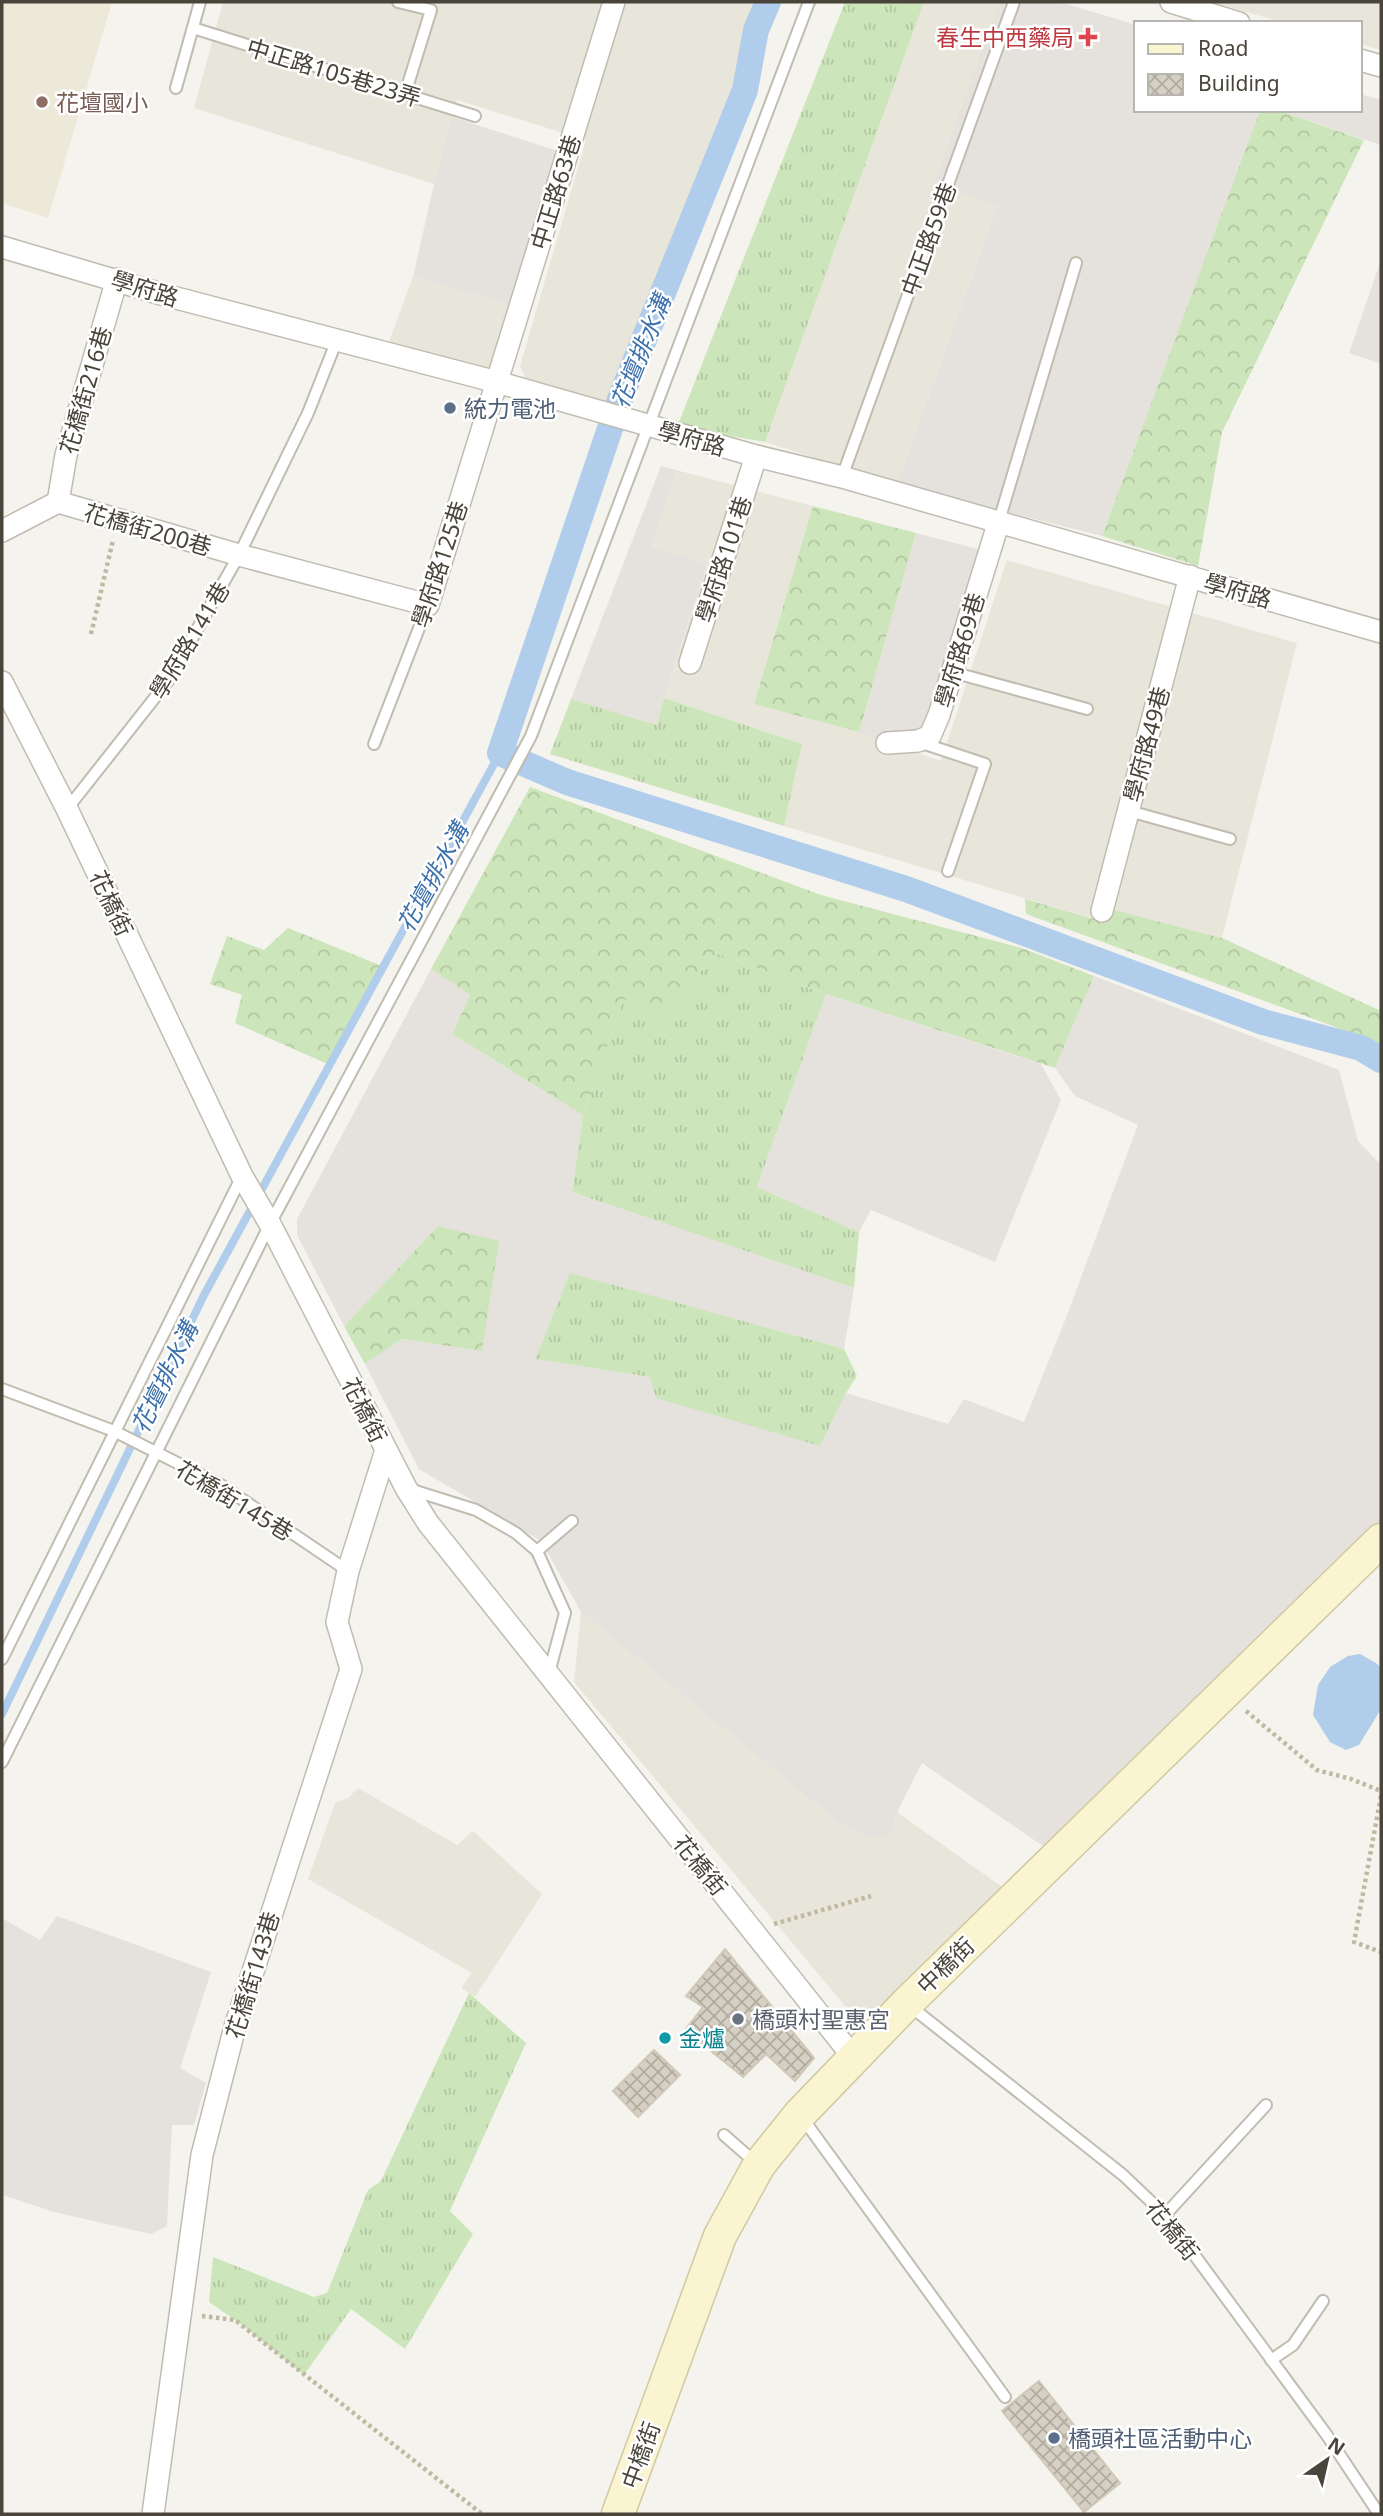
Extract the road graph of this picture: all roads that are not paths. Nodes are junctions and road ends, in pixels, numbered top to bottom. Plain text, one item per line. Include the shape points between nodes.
1 (200, 2) edge
2 (398, 2) edge
3 (614, 2) edge
4 (808, 2) edge
5 (1014, 2) edge
6 (1171, 2) edge
7 (1233, 21) edge
8 (193, 28) junction
9 (1362, 61) edge
10 (1381, 66) edge
11 (176, 88) dead end
12 (405, 94) junction
13 (475, 116) dead end
14 (2, 247) edge
15 (1076, 263) dead end
16 (117, 279) junction
17 (337, 340) junction
18 (497, 382) junction
19 (640, 423) junction
20 (756, 456) junction
21 (842, 477) junction
22 (58, 502) junction
23 (999, 521) junction
24 (2, 531) edge
25 (239, 555) junction
26 (1189, 576) junction
27 (428, 605) junction
28 (1381, 632) edge
29 (690, 663) dead end
30 (952, 671) junction
31 (2, 682) edge
32 (1087, 709) dead end
33 (918, 741) junction
34 (887, 743) dead end
35 (374, 744) dead end
36 (67, 809) junction
37 (1129, 811) junction
38 (1230, 839) dead end
39 (948, 871) dead end
40 (1102, 911) dead end
41 (242, 1176) junction
42 (270, 1224) junction
43 (2, 1389) edge
44 (114, 1431) junction
45 (386, 1450) junction
46 (155, 1453) junction
47 (406, 1488) junction
48 (572, 1521) dead end
49 (1381, 1540) edge
50 (537, 1552) junction
51 (348, 1571) junction
52 (2, 1658) edge
53 (549, 1674) junction
54 (2, 1762) edge
55 (906, 2003) junction
56 (855, 2058) junction
57 (1266, 2105) dead end
58 (800, 2114) junction
59 (724, 2136) dead end
60 (759, 2165) junction
61 (1165, 2215) junction
62 (1323, 2301) dead end
63 (1271, 2360) junction
64 (1005, 2397) dead end
65 (153, 2514) edge
66 (618, 2514) edge
67 (1379, 2514) edge

1 - 8 lane
2 - 12 lane via 430,10
3 - 18 street, 中正路63巷
4 - 19 lane
5 - 21 lane, 中正路59巷
6 - 7 street
8 - 11 lane
8 - 12 lane, 中正路105巷23弄
9 - 10 street
12 - 13 lane, 中正路105巷23弄
14 - 16 street, 學府路
15 - 23 lane
16 - 17 street, 學府路
16 - 22 street, 花橋街216巷 via 66,455
17 - 18 street, 學府路
17 - 25 lane, 學府路141巷
18 - 19 street, 學府路
18 - 27 street, 學府路125巷
19 - 20 street, 學府路
19 - 42 lane via 531,736
20 - 21 street, 學府路
20 - 29 street, 學府路101巷
21 - 23 street, 學府路
22 - 24 street
22 - 25 street, 花橋街200巷
23 - 26 street, 學府路
23 - 30 street, 學府路69巷
25 - 27 street, 花橋街200巷
25 - 36 lane, 學府路141巷 via 168,681
26 - 28 street, 學府路
26 - 37 street, 學府路49巷
27 - 35 lane, 學府路125巷
30 - 32 lane
30 - 33 street, 學府路69巷 via 930,736
31 - 36 street, 花橋街
33 - 34 street
33 - 39 lane via 985,764
36 - 41 street, 花橋街
37 - 38 lane
37 - 40 street, 學府路49巷
41 - 42 street, 花橋街
41 - 44 lane
42 - 45 street, 花橋街
42 - 46 lane
43 - 44 lane, 花橋街145巷
44 - 46 lane, 花橋街145巷
44 - 52 lane
45 - 47 street, 花橋街
45 - 51 street, 花橋街143巷
46 - 51 lane, 花橋街145巷 via 221,1485
46 - 54 lane
47 - 50 lane via 476,1510 516,1533
47 - 53 street, 花橋街 via 428,1523
48 - 50 lane
49 - 55 street, 中橋街
50 - 53 lane via 565,1613
51 - 65 street, 花橋街143巷 via 337,1622 351,1669 235,2027 202,2155
53 - 56 street, 花橋街
55 - 56 street, 中橋街
55 - 61 lane, 花橋街 via 1123,2175
56 - 58 street, 中橋街
57 - 61 lane
58 - 60 street, 中橋街
58 - 64 lane
59 - 60 lane
60 - 66 street, 中橋街 via 720,2236
61 - 63 lane, 花橋街
62 - 63 lane via 1293,2345
63 - 67 lane, 花橋街

